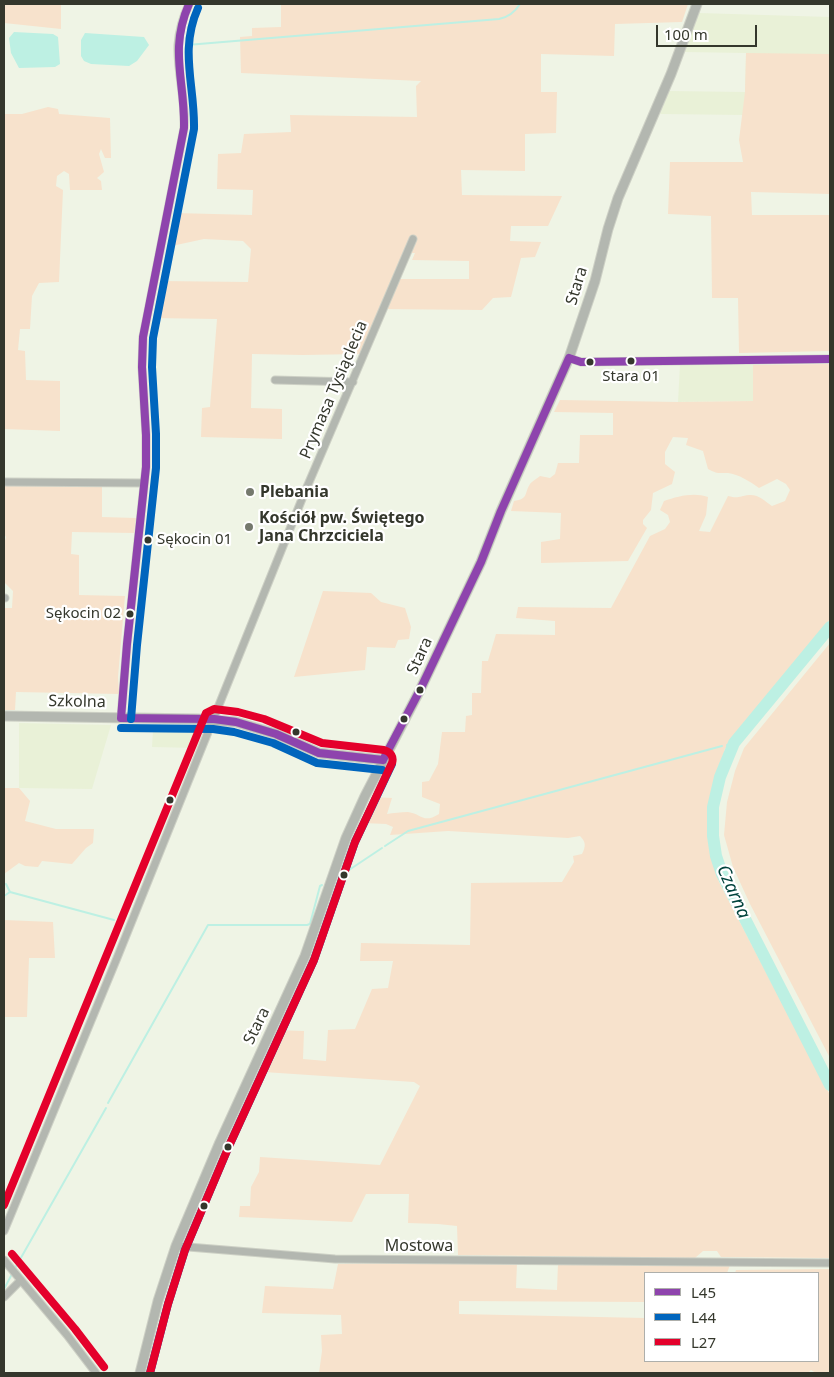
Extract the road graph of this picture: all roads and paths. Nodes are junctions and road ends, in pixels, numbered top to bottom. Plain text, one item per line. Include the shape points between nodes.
1 (189, 4) edge
2 (697, 4) edge
3 (413, 239) dead end
4 (569, 358) junction
5 (830, 359) edge
6 (275, 380) dead end
7 (353, 382) junction
8 (4, 482) edge
9 (144, 483) junction
10 (4, 716) edge
11 (121, 718) junction
12 (214, 719) junction
13 (383, 760) junction
14 (4, 1231) edge
15 (176, 1246) junction
16 (4, 1260) edge
17 (830, 1263) edge
18 (21, 1280) junction
19 (4, 1297) edge
20 (96, 1373) edge
21 (140, 1373) edge

1 - 9 street via 178,46 184,128 143,337
2 - 4 street, Stara via 618,198
3 - 7 street, Prymasa Tysiąclecia
4 - 5 street via 581,362
4 - 13 street, Stara via 481,562
6 - 7 street
7 - 12 street, Prymasa Tysiąclecia via 308,484
8 - 9 street
9 - 11 street
10 - 11 street, Szkolna
11 - 12 street, Szkolna
12 - 13 street, Szkolna via 261,728 319,754
12 - 14 street, Prymasa Tysiąclecia
13 - 15 street, Stara via 346,838 289,992
15 - 17 street, Mostowa via 335,1260
15 - 21 street, Stara
16 - 18 street
18 - 19 street
18 - 20 street

